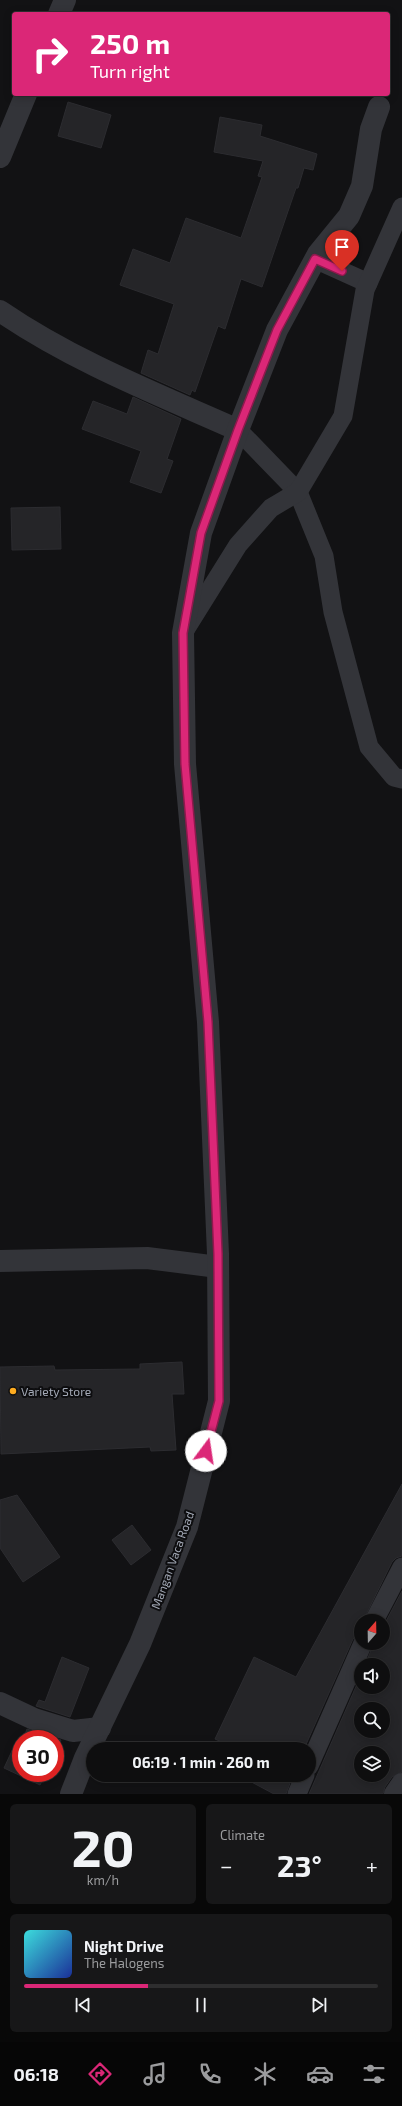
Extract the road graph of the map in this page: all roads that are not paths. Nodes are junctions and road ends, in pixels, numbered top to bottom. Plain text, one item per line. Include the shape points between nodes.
1 (65, 0) edge
2 (60, 12) edge
3 (25, 96) edge
4 (379, 107) dead end
5 (0, 158) edge
6 (402, 207) edge
7 (315, 259) junction
8 (368, 283) junction
9 (0, 311) edge
10 (238, 430) junction
11 (298, 492) junction
12 (183, 633) junction
13 (399, 782) edge
14 (0, 1261) edge
15 (218, 1267) junction
16 (402, 1567) edge
17 (378, 1614) edge
18 (361, 1650) edge
19 (0, 1703) edge
20 (100, 1728) junction
21 (316, 1750) edge
22 (302, 1782) edge
23 (402, 1784) edge
24 (71, 1794) edge
25 (297, 1794) edge
26 (395, 1794) edge

1 - 2 street
3 - 5 street
4 - 7 street, Mangan Vaca Road via 371,128 362,186 348,216
6 - 8 lane
7 - 8 lane
7 - 10 street, Mangan Vaca Road via 277,330
8 - 11 lane via 343,416
9 - 10 street via 27,330 93,365
10 - 11 lane
10 - 12 street, Mangan Vaca Road via 201,533
11 - 12 lane via 271,508 238,545
11 - 13 lane via 324,556 333,612 369,747
12 - 15 street, Mangan Vaca Road via 185,764 208,1022
14 - 15 street via 147,1258
15 - 20 street, Mangan Vaca Road via 219,1401 187,1527 140,1644
16 - 17 lane
18 - 21 lane
19 - 20 street via 34,1719 73,1731
20 - 24 street, Mangan Vaca Road
22 - 25 lane
23 - 26 street

